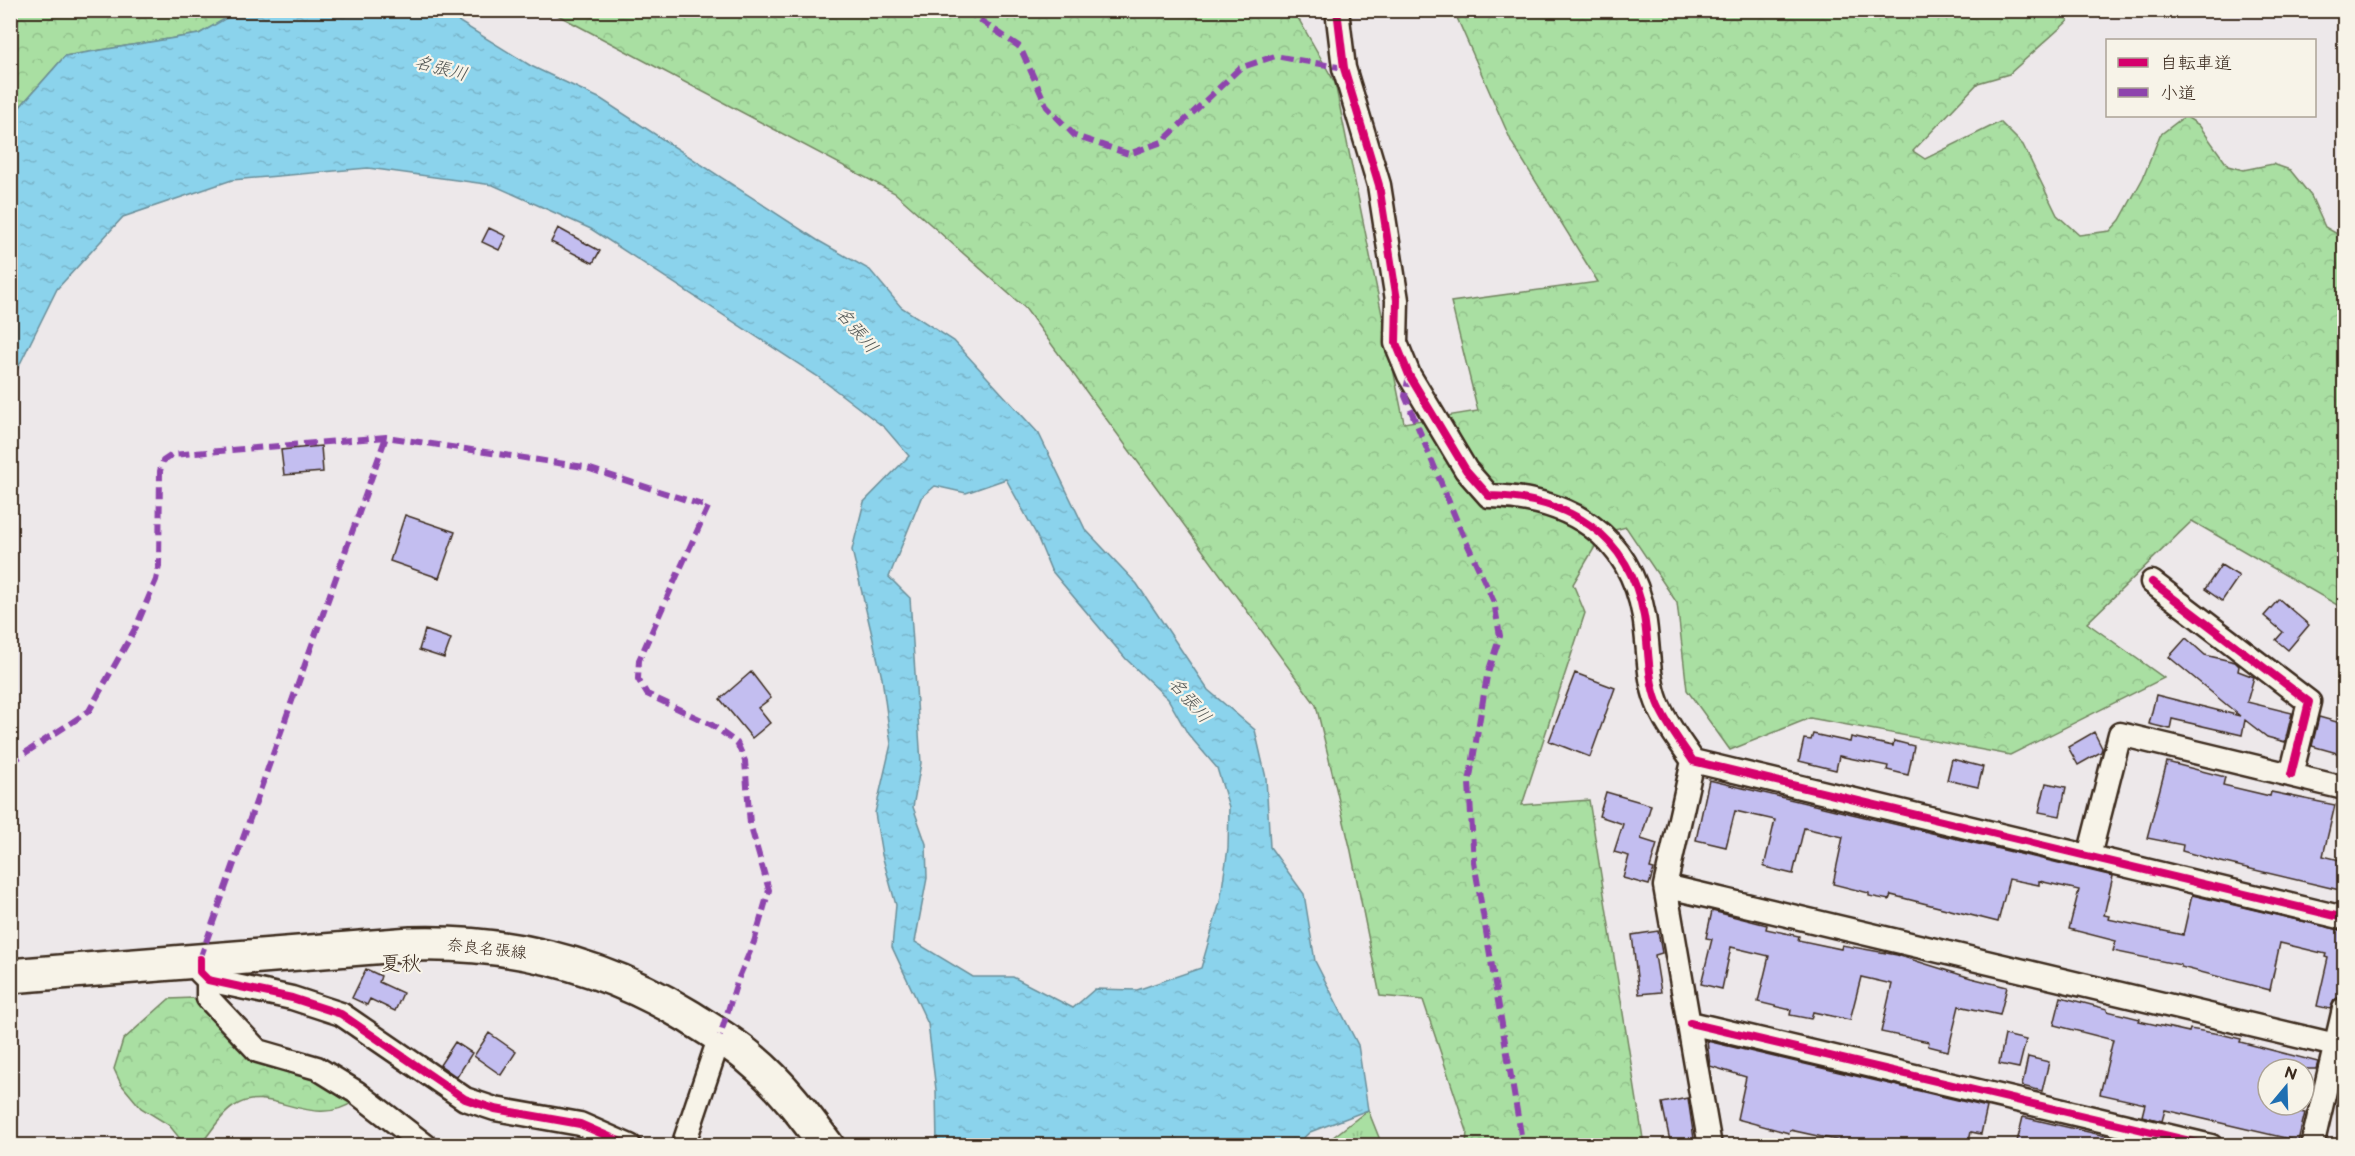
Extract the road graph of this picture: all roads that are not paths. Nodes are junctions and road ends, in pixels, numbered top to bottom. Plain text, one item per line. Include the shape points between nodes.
1 (1337, 10) edge
2 (2151, 582) dead end
3 (1693, 761) junction
4 (2291, 775) junction
5 (2344, 788) edge
6 (2089, 856) junction
7 (1665, 886) junction
8 (2344, 918) edge
9 (204, 969) junction
10 (10, 976) edge
11 (2344, 1008) edge
12 (1690, 1023) junction
13 (720, 1036) junction
14 (2340, 1046) edge
15 (426, 1146) edge
16 (630, 1146) edge
17 (683, 1146) edge
18 (827, 1146) edge
19 (1710, 1146) edge
20 (2211, 1146) edge
21 (2312, 1146) edge

1 - 3 street via 1344,68 1379,185 1397,300 1396,344 1409,375 1466,470 1489,496 1561,507 1581,518 1612,545 1641,601 1657,702
2 - 4 street via 2309,702
3 - 6 street
3 - 7 street
4 - 5 street
4 - 6 street via 2120,734
6 - 8 street
7 - 12 street
7 - 14 street
9 - 10 main road, 奈良名張線
9 - 13 main road, 奈良名張線 via 411,944 499,947 537,953 611,976 644,990
9 - 15 street via 207,998 258,1052 317,1068 356,1092
9 - 16 street via 341,1014 465,1100 580,1124
11 - 14 street
12 - 19 street
12 - 20 street
13 - 17 street
13 - 18 main road, 奈良名張線 via 753,1060 779,1086
14 - 21 street

